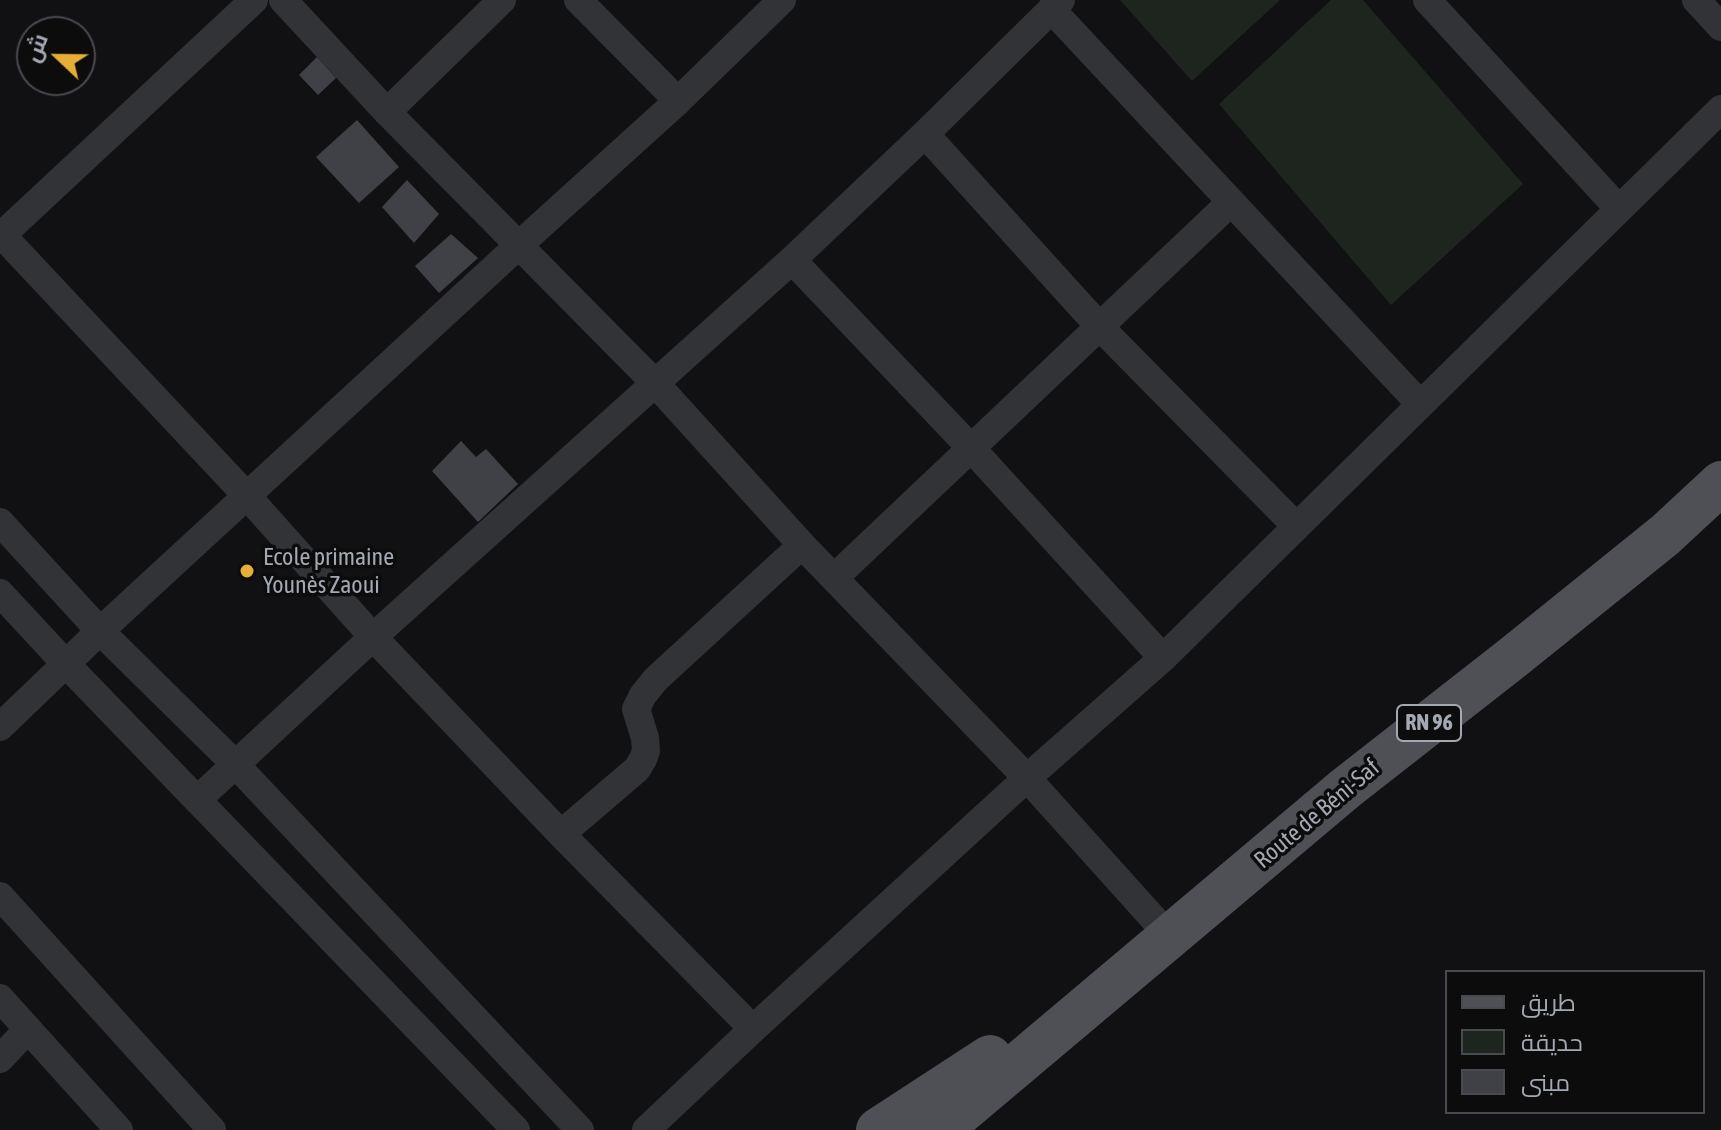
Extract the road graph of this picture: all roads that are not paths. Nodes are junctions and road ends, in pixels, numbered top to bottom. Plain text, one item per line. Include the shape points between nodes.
1 (254, 0) edge
2 (283, 0) edge
3 (502, 0) edge
4 (578, 0) edge
5 (782, 0) edge
6 (1427, 0) edge
7 (1696, 0) edge
8 (1056, 5) edge
9 (1721, 27) edge
10 (678, 101) junction
11 (1721, 109) edge
12 (387, 112) junction
13 (925, 134) junction
14 (1231, 202) junction
15 (1619, 209) junction
16 (1, 234) edge
17 (519, 245) junction
18 (792, 260) junction
19 (1099, 326) junction
20 (655, 383) junction
21 (1420, 404) junction
22 (971, 448) junction
23 (1721, 483) edge
24 (247, 496) junction
25 (0, 522) edge
26 (1296, 526) junction
27 (802, 545) junction
28 (834, 578) junction
29 (0, 593) edge
30 (100, 631) junction
31 (373, 637) junction
32 (1163, 658) junction
33 (66, 664) junction
34 (0, 727) edge
35 (235, 764) junction
36 (1027, 778) junction
37 (197, 800) junction
38 (561, 834) junction
39 (0, 896) edge
40 (1153, 950) junction
41 (0, 998) edge
42 (28, 1029) junction
43 (753, 1029) junction
44 (0, 1059) edge
45 (119, 1130) edge
46 (212, 1130) edge
47 (516, 1130) edge
48 (580, 1130) edge
49 (646, 1130) edge
50 (878, 1130) edge
51 (940, 1130) edge

1 - 16 street
2 - 12 street
3 - 12 street
4 - 10 street
5 - 10 street
6 - 15 street
7 - 9 street
8 - 13 street
8 - 14 street
10 - 17 street
11 - 15 street
12 - 17 street
13 - 18 street
13 - 19 street
14 - 19 street
14 - 21 street
15 - 21 street
16 - 24 street
17 - 20 street
17 - 24 street
18 - 20 street
18 - 22 street
19 - 22 street
19 - 26 street
20 - 27 street
20 - 31 street
21 - 26 street
22 - 28 street
22 - 32 street
23 - 40 main road, Route de Béni-Saf / RN 96 via 1665,535 1346,788
24 - 30 street
24 - 31 street
25 - 30 street
26 - 32 street
27 - 28 street
27 - 38 street via 649,687 636,709 645,738 643,759
28 - 36 street
29 - 33 street
30 - 33 street
30 - 35 street
31 - 35 street
31 - 38 street
32 - 36 street
33 - 34 street
33 - 37 street
35 - 37 street
35 - 48 street
36 - 40 street
36 - 43 street
37 - 47 street
38 - 43 street
39 - 46 street
40 - 50 main road, Route de Béni-Saf / RN 96
40 - 51 main road, Route de Béni-Saf / RN 96
41 - 42 street
42 - 44 street
42 - 45 street
43 - 49 street

